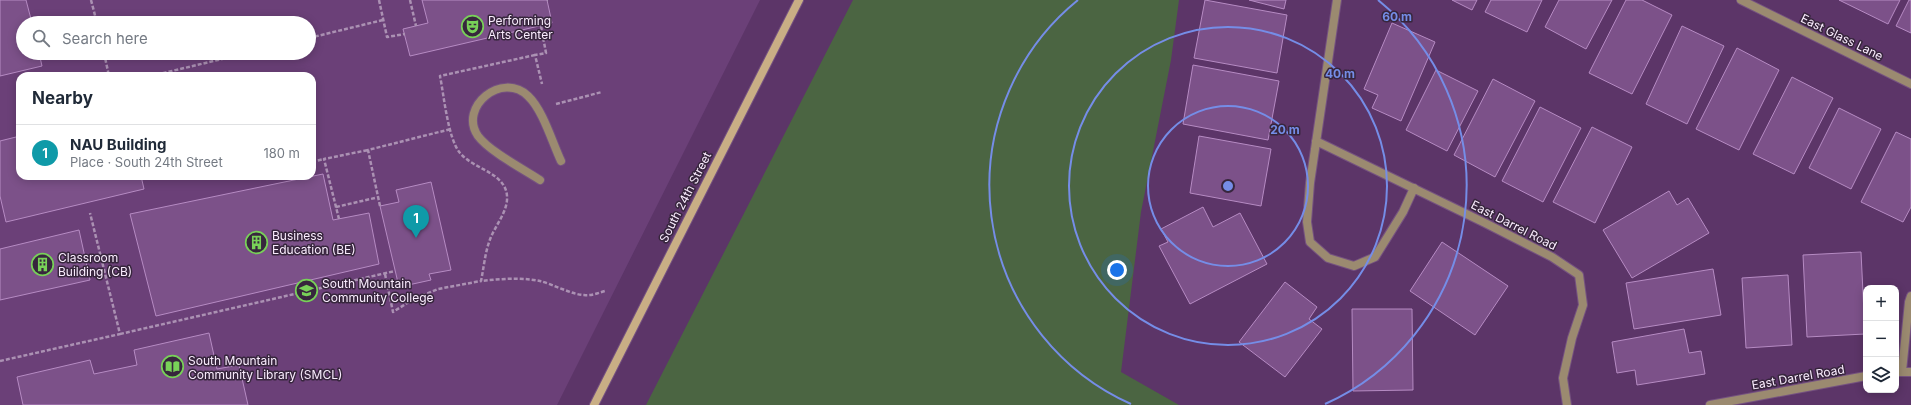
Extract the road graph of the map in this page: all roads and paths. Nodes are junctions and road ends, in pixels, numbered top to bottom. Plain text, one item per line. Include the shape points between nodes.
1 (91, 0) edge
2 (379, 0) edge
3 (410, 0) edge
4 (799, 0) edge
5 (1337, 0) edge
6 (1741, 0) edge
7 (94, 16) edge
8 (384, 20) junction
9 (416, 26) dead end
10 (541, 26) dead end
11 (405, 34) dead end
12 (316, 36) edge
13 (535, 55) junction
14 (106, 60) edge
15 (218, 60) edge
16 (108, 72) edge
17 (168, 72) edge
18 (1911, 84) edge
19 (542, 85) dead end
20 (602, 92) dead end
21 (554, 105) dead end
22 (451, 129) junction
23 (1316, 141) junction
24 (368, 150) junction
25 (324, 159) junction
26 (316, 161) edge
27 (560, 161) dead end
28 (540, 180) dead end
29 (1414, 188) junction
30 (379, 197) junction
31 (380, 206) dead end
32 (336, 207) junction
33 (90, 214) dead end
34 (339, 219) dead end
35 (395, 271) dead end
36 (385, 274) junction
37 (481, 281) junction
38 (605, 291) dead end
39 (1911, 296) edge
40 (120, 334) junction
41 (0, 361) edge
42 (1903, 372) edge
43 (1863, 377) edge
44 (594, 405) edge
45 (1567, 405) edge
46 (1710, 405) edge

1 - 7 path
2 - 8 path
3 - 9 path
4 - 44 main road, South 24th Street
5 - 23 street
6 - 18 street, East Glass Lane
8 - 11 path via 387,37
8 - 12 path
10 - 13 path via 546,52
13 - 19 path
13 - 22 path via 440,76
14 - 16 path
15 - 17 path
20 - 21 path
22 - 24 path
22 - 37 path via 459,152 498,178 507,193 507,202 491,238
23 - 29 street, East Darrel Road
23 - 29 street via 1307,222 1310,242 1328,258 1354,266 1375,257
24 - 25 path
24 - 30 path
25 - 26 path
25 - 32 path
27 - 28 street via 536,105 528,95 511,88 489,91 475,110 473,124 477,135 486,145
29 - 45 street, East Darrel Road via 1552,257 1579,275 1583,305 1563,378
30 - 31 path
30 - 32 path
32 - 34 path
33 - 40 path
35 - 36 path
36 - 37 path via 393,312 412,300 438,289
36 - 40 path
37 - 38 path via 527,280 556,286 582,296
39 - 42 street
40 - 41 path
43 - 46 street, East Darrel Road

